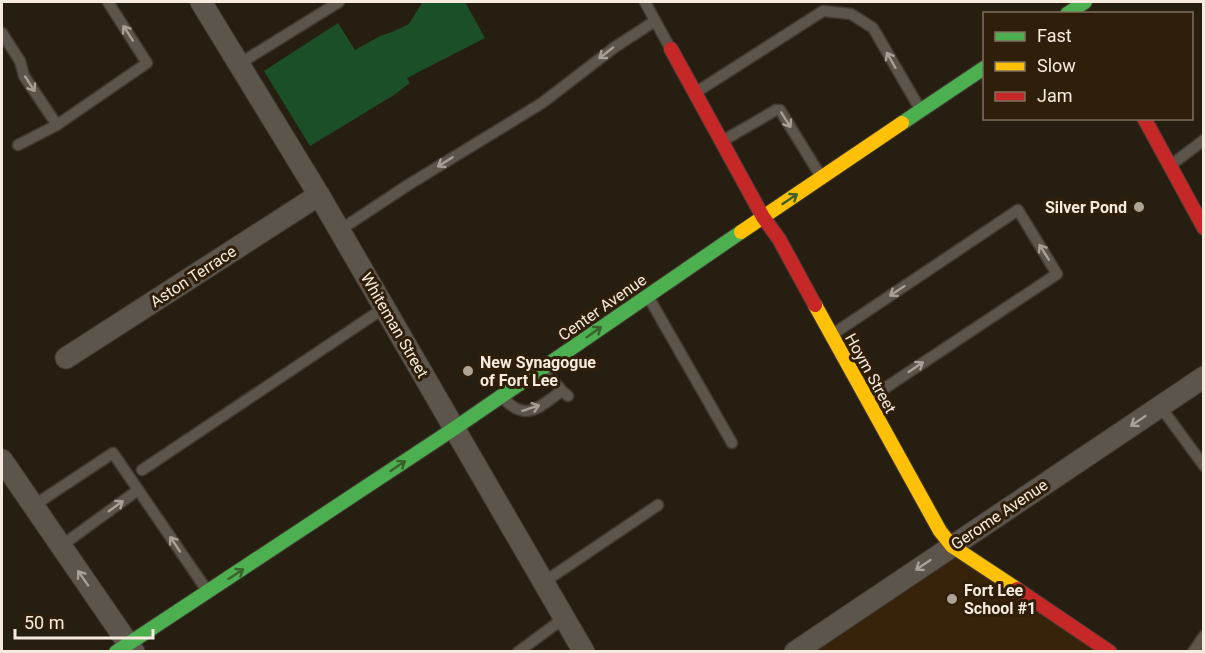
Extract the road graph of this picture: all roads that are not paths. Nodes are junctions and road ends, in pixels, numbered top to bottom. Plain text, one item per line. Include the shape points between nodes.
1 (108, 2) edge
2 (201, 2) edge
3 (339, 2) edge
4 (645, 2) edge
5 (1085, 2) edge
6 (1070, 12) edge
7 (655, 21) junction
8 (2, 33) edge
9 (671, 49) joint
10 (239, 64) junction
11 (983, 69) edge
12 (695, 93) junction
13 (921, 111) junction
14 (1145, 120) edge
15 (57, 125) junction
16 (1203, 140) edge
17 (721, 141) junction
18 (18, 145) dead end
19 (1169, 166) junction
20 (822, 178) junction
21 (319, 195) junction
22 (763, 218) junction
23 (1203, 228) edge
24 (340, 230) junction
25 (648, 295) junction
26 (384, 308) junction
27 (832, 335) junction
28 (66, 358) dead end
29 (543, 368) junction
30 (1202, 381) edge
31 (501, 396) junction
32 (867, 400) junction
33 (1160, 406) junction
34 (455, 428) junction
35 (732, 443) dead end
36 (2, 460) edge
37 (1203, 466) edge
38 (142, 470) dead end
39 (138, 490) junction
40 (658, 505) dead end
41 (33, 506) junction
42 (61, 546) junction
43 (952, 546) junction
44 (544, 582) junction
45 (208, 592) junction
46 (564, 618) junction
47 (1203, 636) edge
48 (126, 649) edge
49 (518, 651) edge
50 (584, 651) edge
51 (795, 651) edge
52 (1110, 651) edge
53 (1193, 651) edge

15 -> 1 lane via 147,63
2 - 10 street, Whiteman Street
3 - 10 lane
4 - 7 lane
5 - 6 main road
7 - 9 lane
7 -> 24 lane via 615,46 542,103
8 -> 15 lane via 20,61 24,76
9 - 12 main road, Hoym Street
10 - 21 street, Whiteman Street
11 - 13 main road, Center Avenue
13 -> 12 lane via 873,28 851,14 823,11
12 - 17 main road, Hoym Street
13 - 20 main road, Center Avenue
14 - 19 main road
15 - 18 lane
16 - 19 lane
17 -> 20 lane via 778,109
17 - 22 main road, Hoym Street
19 - 23 main road
22 -> 20 main road, Center Avenue
21 - 24 street, Whiteman Street
21 - 28 street, Aston Terrace
22 - 25 main road, Center Avenue
22 - 27 main road, Hoym Street via 779,239
24 - 26 street, Whiteman Street
29 -> 25 main road, Center Avenue
25 - 35 lane
26 - 34 street, Whiteman Street
26 - 38 lane
27 - 32 main road, Hoym Street
32 -> 27 lane via 1057,274 1018,210
29 - 31 main road, Center Avenue
31 -> 29 lane via 515,409 525,412 565,393
30 - 33 street, Gerome Avenue
31 - 34 main road, Center Avenue
32 - 43 main road, Hoym Street
33 - 37 lane
33 -> 43 street, Gerome Avenue
34 - 44 street, Whiteman Street
45 -> 34 main road, Center Avenue
36 - 41 street
39 - 41 lane via 113,453
42 -> 39 lane
45 -> 39 lane
40 - 44 lane
41 - 42 street
48 -> 42 street
43 -> 51 street, Gerome Avenue
43 - 52 main road, Hoym Street
44 - 46 street, Whiteman Street
45 - 48 main road, Center Avenue
46 - 49 lane
46 - 50 street, Whiteman Street
47 - 53 lane

